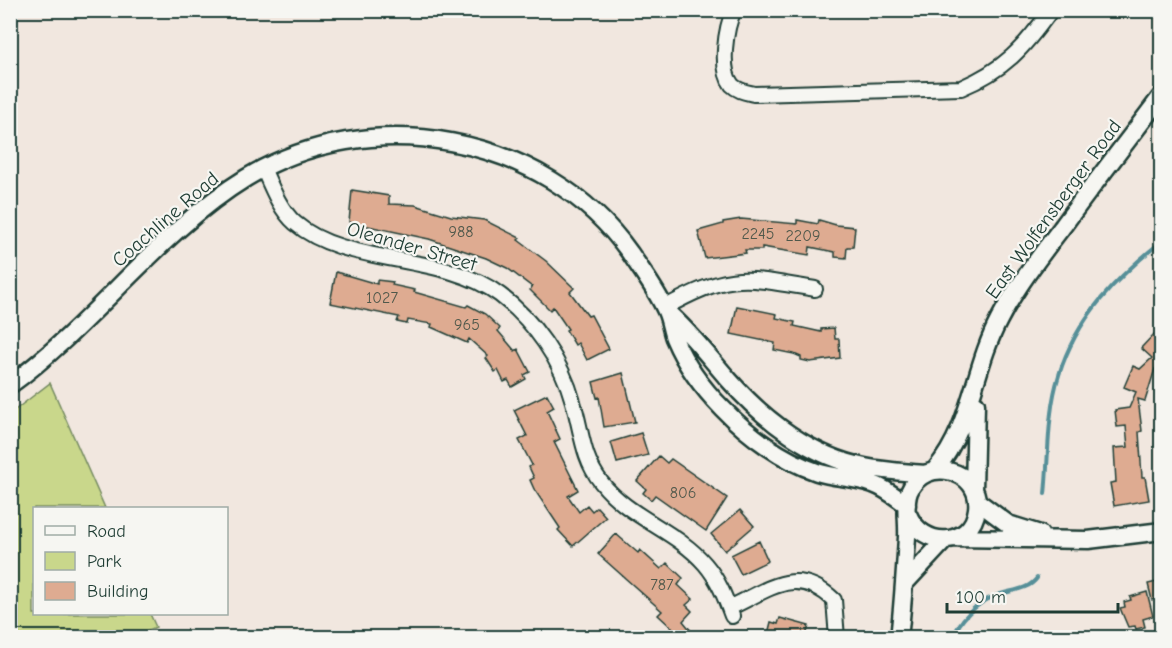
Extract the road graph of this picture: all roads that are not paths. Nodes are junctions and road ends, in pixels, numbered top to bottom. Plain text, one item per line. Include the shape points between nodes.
1 (734, 10) edge
2 (1051, 10) edge
3 (1161, 95) edge
4 (263, 168) junction
5 (815, 289) dead end
6 (666, 310) junction
7 (10, 385) edge
8 (976, 386) junction
9 (930, 472) junction
10 (975, 496) junction
11 (907, 509) junction
12 (1161, 531) edge
13 (948, 539) junction
14 (1058, 540) junction
15 (905, 583) junction
16 (837, 638) edge
17 (898, 638) edge

1 - 2 street via 727,25 728,77 733,86 754,94 961,88 988,77 1011,61
3 - 8 main road, East Wolfensberger Road via 1019,288 999,320
4 - 6 main road, Coachline Road via 318,146 373,137 423,137 484,150 551,181 592,212 627,250
4 - 7 main road, Coachline Road via 195,216
4 - 16 street, Oleander Street via 293,222 314,237 446,271 497,293 535,330 569,389 591,469 621,503 690,549 716,579 730,612 786,582 807,582 834,600
5 - 6 street via 758,278 731,279 702,287
6 - 9 main road, Coachline Road via 743,395 812,448 867,468
6 - 11 main road, Coachline Road via 674,338 696,377 722,408 753,435 818,473 872,484
8 - 9 main road, East Wolfensberger Road via 954,446
8 - 10 main road, East Wolfensberger Road
9 - 10 main road via 958,473
9 - 11 main road via 911,487
10 - 13 main road via 971,524
10 - 14 main road via 1008,524
11 - 13 main road via 922,533
11 - 15 main road
12 - 14 main road
13 - 14 main road
13 - 15 main road
15 - 17 main road

